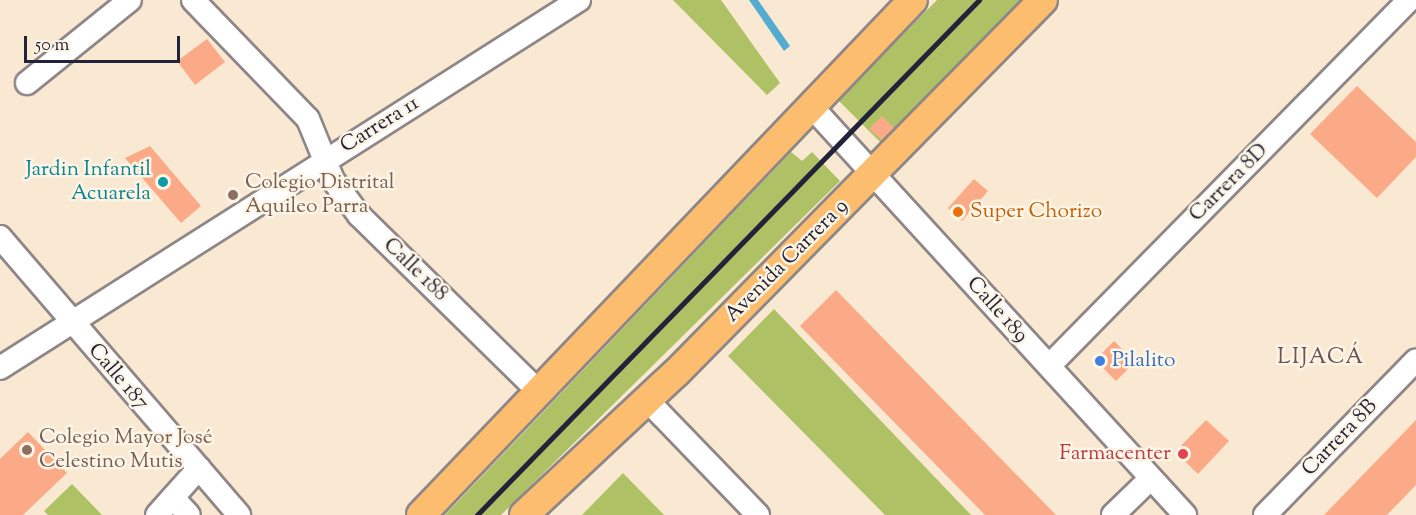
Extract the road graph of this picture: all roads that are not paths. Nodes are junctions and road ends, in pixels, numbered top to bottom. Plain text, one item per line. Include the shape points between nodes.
1 (130, 0) edge
2 (193, 0) edge
3 (579, 0) edge
4 (913, 0) edge
5 (1044, 0) edge
6 (1409, 0) edge
7 (27, 82) dead end
8 (810, 105) junction
9 (326, 159) junction
10 (873, 175) junction
11 (0, 237) edge
12 (69, 321) junction
13 (1416, 360) edge
14 (1048, 366) junction
15 (0, 368) edge
16 (540, 393) junction
17 (647, 400) junction
18 (199, 468) junction
19 (1150, 478) junction
20 (172, 498) junction
21 (157, 515) edge
22 (189, 515) edge
23 (239, 515) edge
24 (421, 515) edge
25 (524, 515) edge
26 (758, 515) edge
27 (1113, 515) edge
28 (1185, 515) edge
29 (1265, 515) edge

1 - 7 street
2 - 9 street, Calle 188 via 308,119
3 - 9 street, Carrera 11
4 - 8 main road
5 - 10 main road, Avenida Carrera 9
6 - 14 street, Carrera 8D
8 - 10 street, Calle 189
8 - 16 main road
9 - 12 street, Carrera 11
9 - 16 street, Calle 188 via 333,180 359,215
10 - 14 street, Calle 189
10 - 17 main road, Avenida Carrera 9
11 - 12 street, Calle 187
12 - 15 street, Carrera 11
12 - 18 street, Calle 187
13 - 29 street, Carrera 8B
14 - 19 street, Calle 189
16 - 24 main road
17 - 25 main road, Avenida Carrera 9
17 - 26 street
18 - 20 street
18 - 23 street, Calle 187
19 - 27 street
19 - 28 street, Calle 189
20 - 21 street
20 - 22 street

